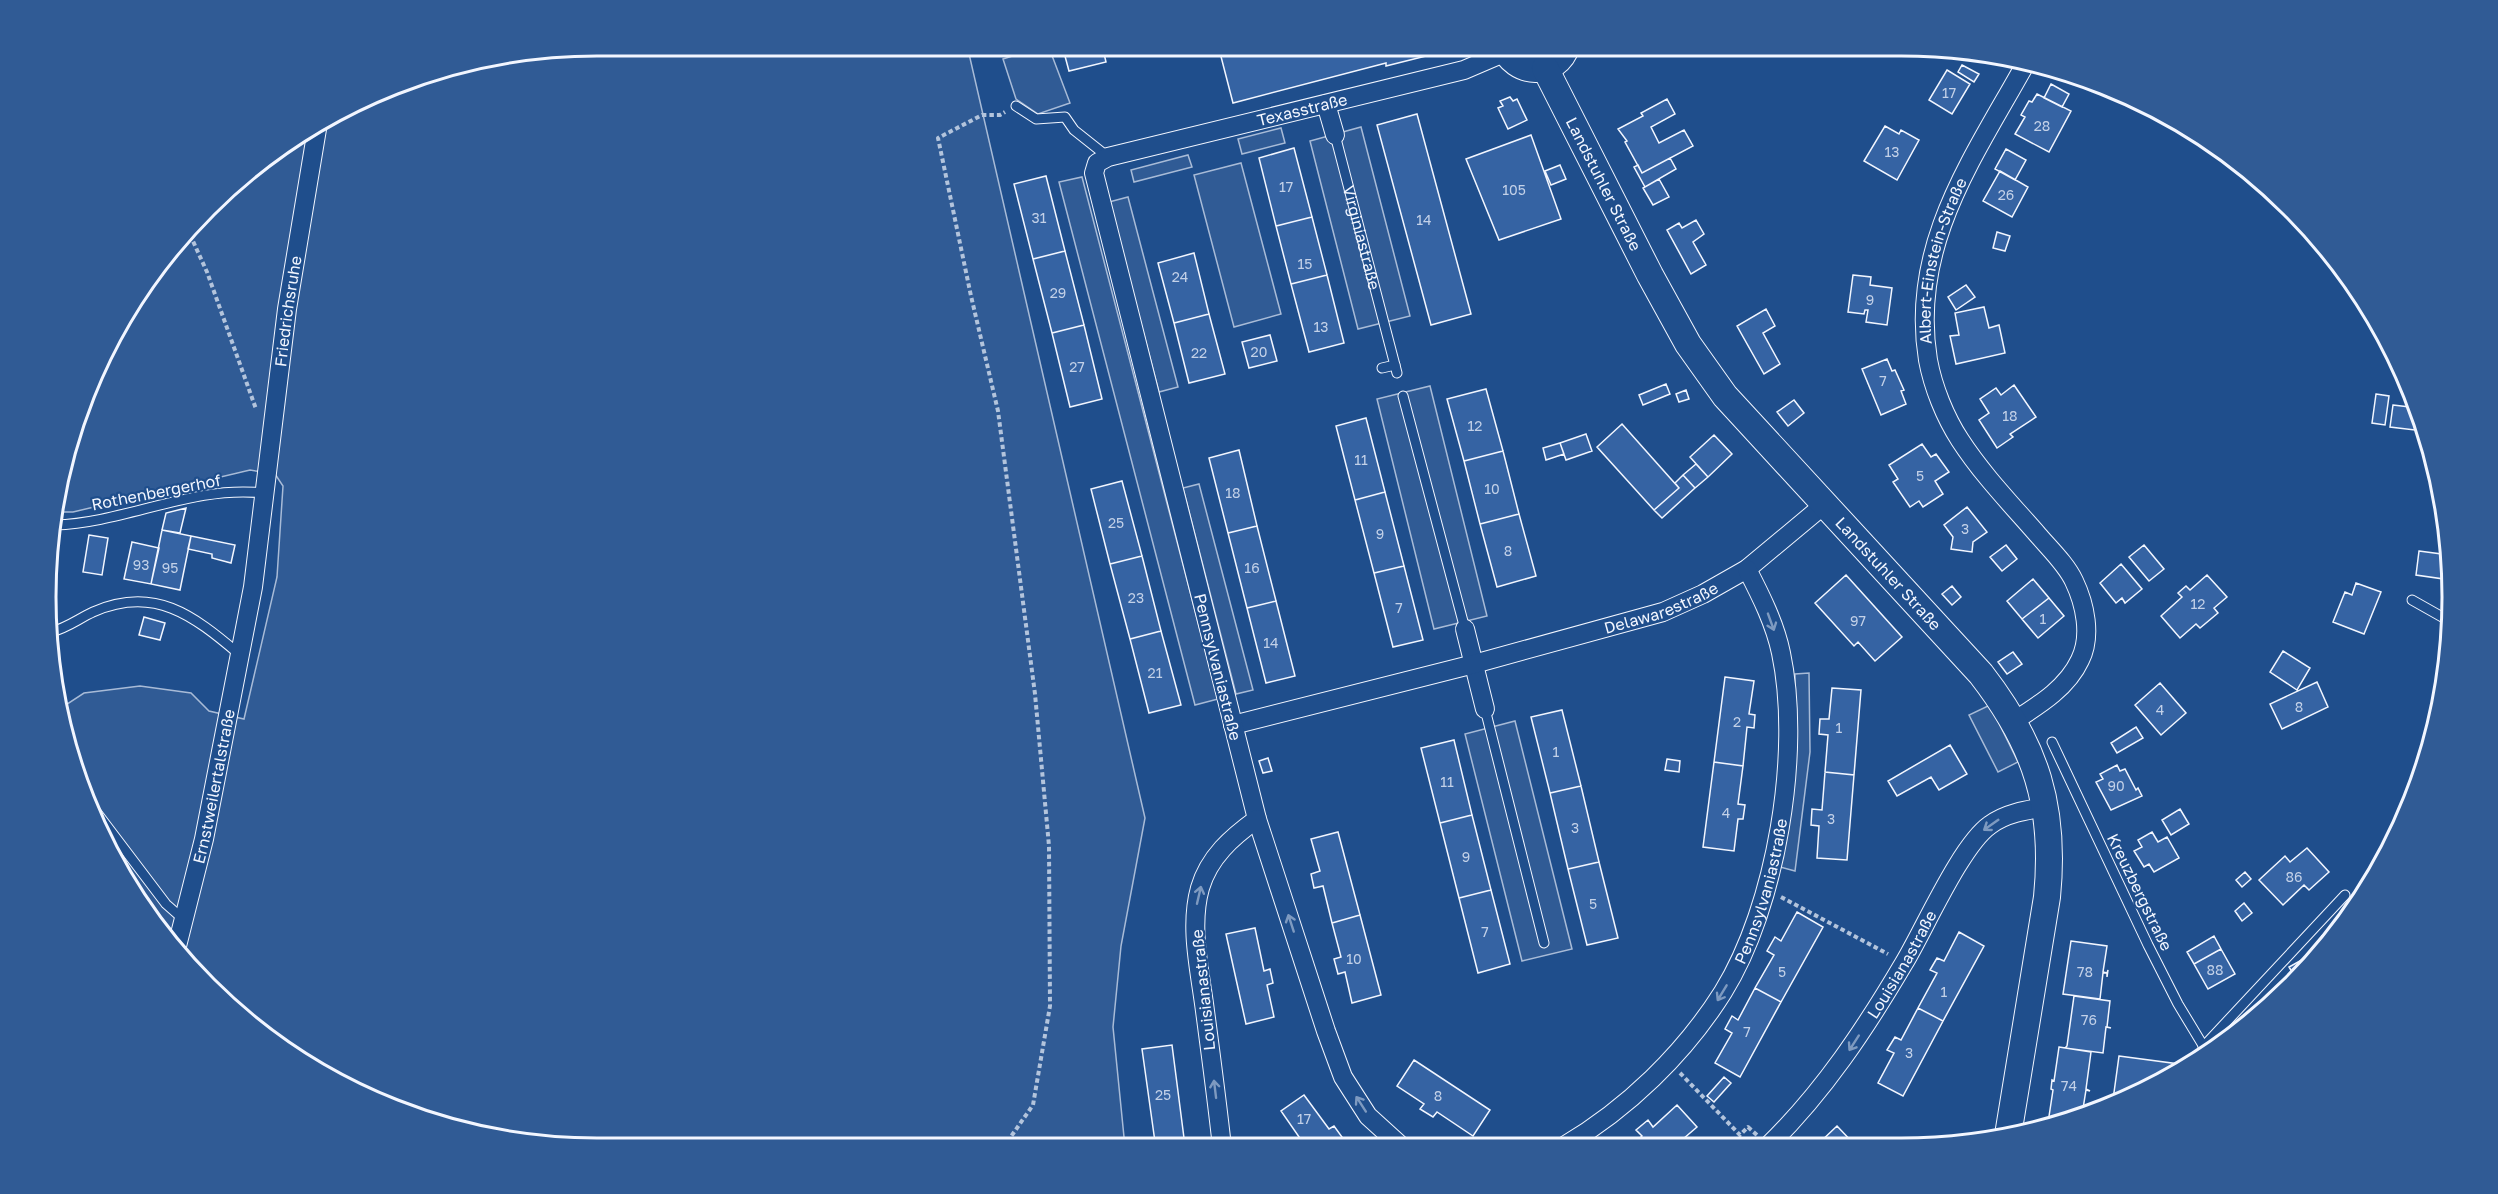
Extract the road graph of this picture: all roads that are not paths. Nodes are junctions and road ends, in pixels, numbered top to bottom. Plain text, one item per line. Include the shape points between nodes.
1 (1489, 56) edge
2 (1509, 56) edge
3 (1562, 56) edge
4 (1545, 68) junction
5 (2022, 70) edge
6 (1326, 104) junction
7 (1016, 106) road end
8 (316, 134) edge
9 (1335, 135) joint
10 (1103, 160) junction
11 (1382, 368) dead end
12 (1403, 396) dead end
13 (263, 493) junction
14 (1825, 504) junction
15 (60, 524) edge
16 (1747, 569) junction
17 (2412, 600) dead end
18 (2441, 617) edge
19 (1465, 629) joint
20 (57, 631) edge
21 (239, 654) junction
22 (1474, 664) junction
23 (1485, 709) joint
24 (2014, 722) junction
25 (1233, 724) junction
26 (2052, 742) dead end
27 (2046, 807) junction
28 (1257, 819) junction
29 (106, 825) edge
30 (2345, 895) dead end
31 (183, 919) junction
32 (178, 940) edge
33 (1544, 943) dead end
34 (2217, 1037) edge
35 (2203, 1046) edge
36 (2009, 1127) edge
37 (1221, 1138) edge
38 (1392, 1138) edge
39 (1576, 1138) edge
40 (1776, 1138) edge

1 - 6 street, Texasstraße via 1464,70
2 - 4 street via 1522,67
3 - 4 street
4 - 14 street, Landstuhler Straße via 1688,344 1725,396
5 - 24 street, Albert-Einstein-Straße via 1955,192 1936,239 1927,275 1924,321 1928,362 1940,400 1959,439 2074,580 2085,616 2080,660 2067,680 2047,700
6 - 9 street, Virginiastraße
6 - 10 street, Texasstraße
7 - 10 lane via 1036,119 1065,117
8 - 13 street, Friedrichsruhe via 287,309
9 - 11 lane, Virginiastraße via 1396,369
10 - 25 street, Pennsylvaniastraße via 1094,173 1095,182
12 - 19 lane
13 - 15 lane, Rothenbergerhof via 213,493 102,519
13 - 21 street, Ernstweilertalstraße via 253,587
14 - 16 street, Delawarestraße
14 - 24 street, Landstuhler Straße via 1981,674
16 - 22 street, Delawarestraße via 1663,612
16 -> 39 street, Pennsylvaniastraße via 1773,625 1787,689 1783,800 1767,890 1724,990 1700,1026 1669,1061
17 - 18 lane
19 - 22 street
20 - 21 lane via 92,612 118,604 155,603 202,623
21 - 31 street, Ernstweilertalstraße via 204,838
22 - 23 street
22 - 25 street, Delawarestraße
23 - 33 lane
24 - 27 street, Landstuhler Straße via 2032,761
25 - 28 street, Pennsylvaniastraße
26 - 35 lane, Kreuzbergstraße via 2148,945
27 - 36 street, Landstuhler Straße via 2050,863 2047,897
27 -> 40 street, Louisianastraße via 2005,817 1978,836 1854,1044 1829,1079
37 -> 28 street, Louisianastraße via 1195,928 1196,906 1209,868 1220,850
38 -> 28 street, Pennsylvaniastraße via 1368,1116 1343,1077
29 - 31 lane via 166,904
30 - 34 lane
31 - 32 street, Ernstweilertalstraße

